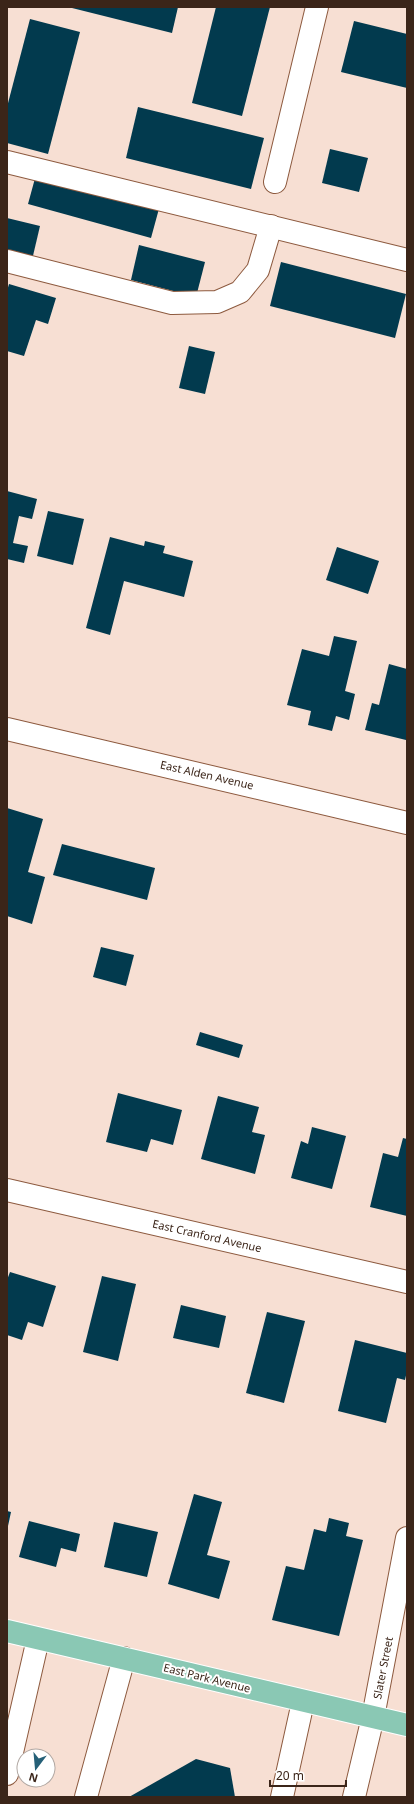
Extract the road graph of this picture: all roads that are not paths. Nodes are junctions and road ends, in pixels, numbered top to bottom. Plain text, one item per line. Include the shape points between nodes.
1 (317, 7) edge
2 (7, 162) edge
3 (275, 182) dead end
4 (271, 226) junction
5 (407, 260) edge
6 (7, 261) edge
7 (7, 729) edge
8 (407, 823) edge
9 (7, 1190) edge
10 (407, 1282) edge
11 (407, 1538) edge
12 (7, 1631) edge
13 (38, 1639) junction
14 (124, 1658) junction
15 (303, 1702) junction
16 (373, 1717) junction
17 (407, 1725) edge
18 (7, 1774) edge
19 (86, 1797) edge
20 (282, 1797) edge
21 (354, 1797) edge

1 - 3 street
2 - 4 street
4 - 5 street
4 - 6 street via 258,270 240,292 217,302 172,303
7 - 8 street, East Alden Avenue
9 - 10 street, East Cranford Avenue
11 - 16 street, Slater Street
12 - 13 main road, East Park Avenue
13 - 14 main road, East Park Avenue
13 - 18 street
14 - 15 main road, East Park Avenue
14 - 19 street
15 - 16 main road, East Park Avenue
15 - 20 street
16 - 17 main road, East Park Avenue
16 - 21 street, Slater Street

